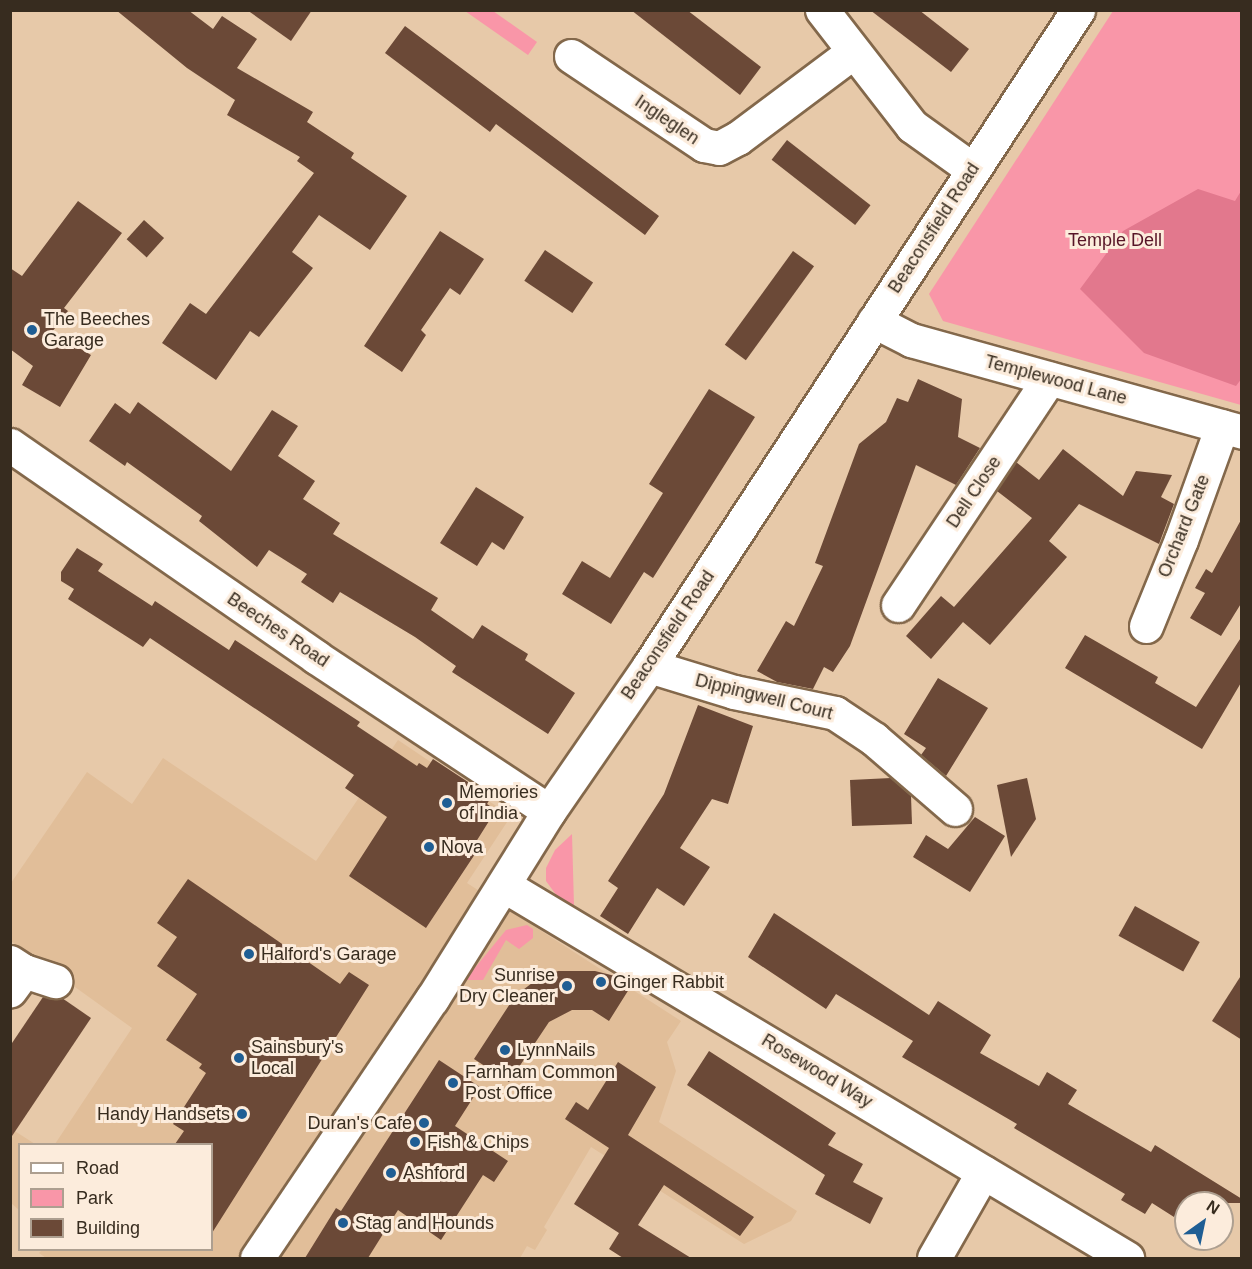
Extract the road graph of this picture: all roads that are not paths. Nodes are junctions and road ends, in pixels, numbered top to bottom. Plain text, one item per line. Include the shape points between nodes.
1 (822, 10) edge
2 (1078, 10) edge
3 (853, 52) junction
4 (571, 56) dead end
5 (972, 169) junction
6 (874, 321) junction
7 (1049, 379) junction
8 (1232, 429) edge
9 (10, 445) edge
10 (898, 605) dead end
11 (1146, 626) dead end
12 (649, 666) junction
13 (955, 809) dead end
14 (549, 811) junction
15 (506, 886) junction
16 (15, 974) edge
17 (55, 981) dead end
18 (983, 1172) junction
19 (257, 1258) edge
20 (934, 1258) edge
21 (1127, 1258) edge

1 - 3 street
2 - 5 street, Beaconsfield Road
3 - 4 street, Ingleglen via 719,148 704,145
3 - 5 street via 912,126
5 - 6 street, Beaconsfield Road
6 - 7 street, Templewood Lane via 911,340
6 - 12 street, Beaconsfield Road
7 - 8 street, Templewood Lane
7 - 10 street, Dell Close
8 - 11 street, Orchard Gate via 1164,574
9 - 14 street, Beeches Road via 316,657
12 - 13 street, Dippingwell Court via 734,692 835,713 874,739
12 - 14 street, Beaconsfield Road
14 - 15 street, Beaconsfield Road
15 - 18 street, Rosewood Way
15 - 19 street, Beaconsfield Road
16 - 17 street
18 - 20 street
18 - 21 street, Rosewood Way

